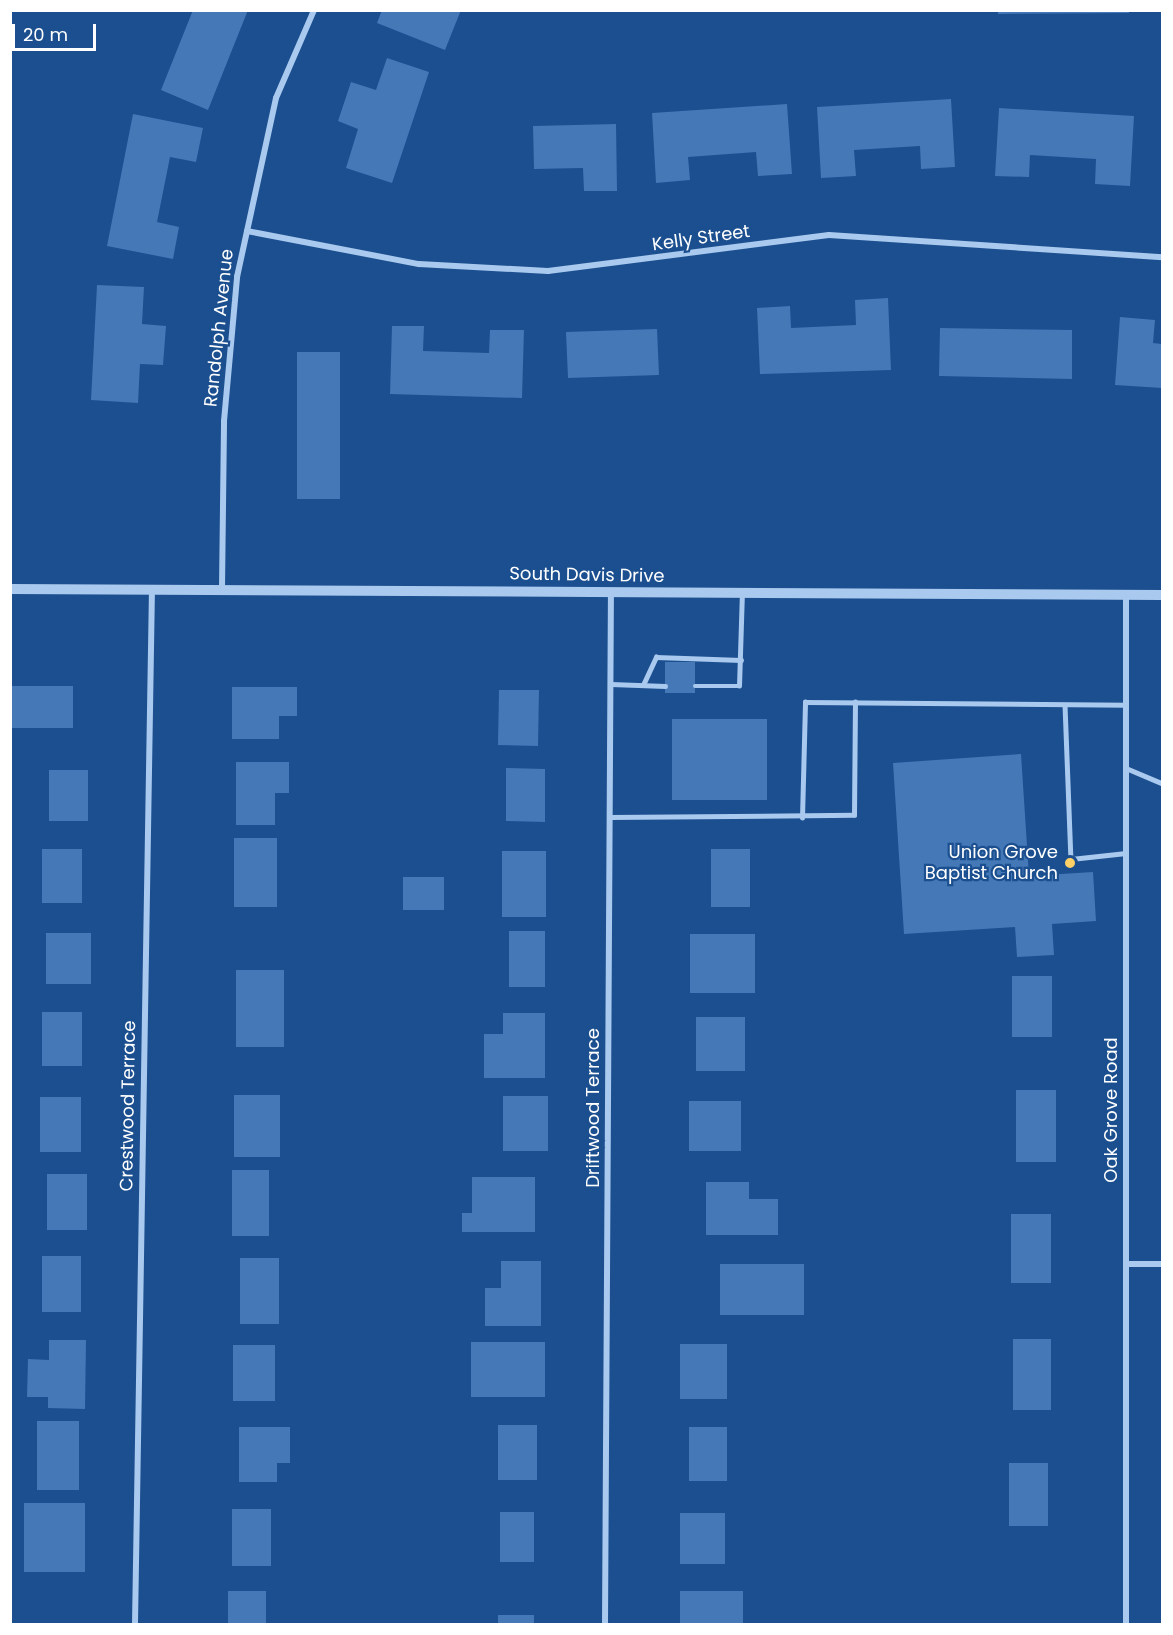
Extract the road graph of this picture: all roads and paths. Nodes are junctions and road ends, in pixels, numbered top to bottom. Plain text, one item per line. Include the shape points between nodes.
1 (314, 10) edge
2 (246, 231) junction
3 (1162, 256) edge
4 (152, 588) junction
5 (222, 588) junction
6 (10, 589) edge
7 (611, 592) junction
8 (742, 593) junction
9 (1126, 595) junction
10 (1162, 595) edge
11 (741, 660) junction
12 (611, 684) junction
13 (643, 685) junction
14 (665, 686) dead end
15 (695, 686) dead end
16 (855, 702) junction
17 (1065, 705) junction
18 (1126, 705) junction
19 (1126, 768) junction
20 (1162, 783) edge
21 (610, 817) junction
22 (802, 818) junction
23 (1126, 853) junction
24 (1126, 1264) junction
25 (1162, 1264) edge
26 (135, 1624) edge
27 (605, 1624) edge
28 (1126, 1624) edge

1 - 2 street, Randolph Avenue via 276,98
2 - 3 street, Kelly Street via 419,264 548,271 829,235
2 - 5 street, Randolph Avenue via 227,359
4 - 5 street, South Davis Drive
4 - 6 street, South Davis Drive
4 - 26 street, Crestwood Terrace
5 - 7 street, South Davis Drive
7 - 8 street, South Davis Drive
7 - 12 street, Driftwood Terrace
8 - 9 street, South Davis Drive
8 - 11 lane
9 - 10 street, South Davis Drive
9 - 18 street, Oak Grove Road
11 - 13 lane via 656,657
11 - 15 lane via 739,686
12 - 13 lane
12 - 21 street, Driftwood Terrace
13 - 14 lane
16 - 17 lane
16 - 22 lane via 854,815
16 - 22 lane via 805,702
17 - 18 lane
17 - 23 lane via 1071,859
18 - 19 street, Oak Grove Road
19 - 20 lane
19 - 23 street, Oak Grove Road
21 - 22 lane
21 - 27 street, Driftwood Terrace
23 - 24 street, Oak Grove Road
24 - 25 street
24 - 28 street, Oak Grove Road

